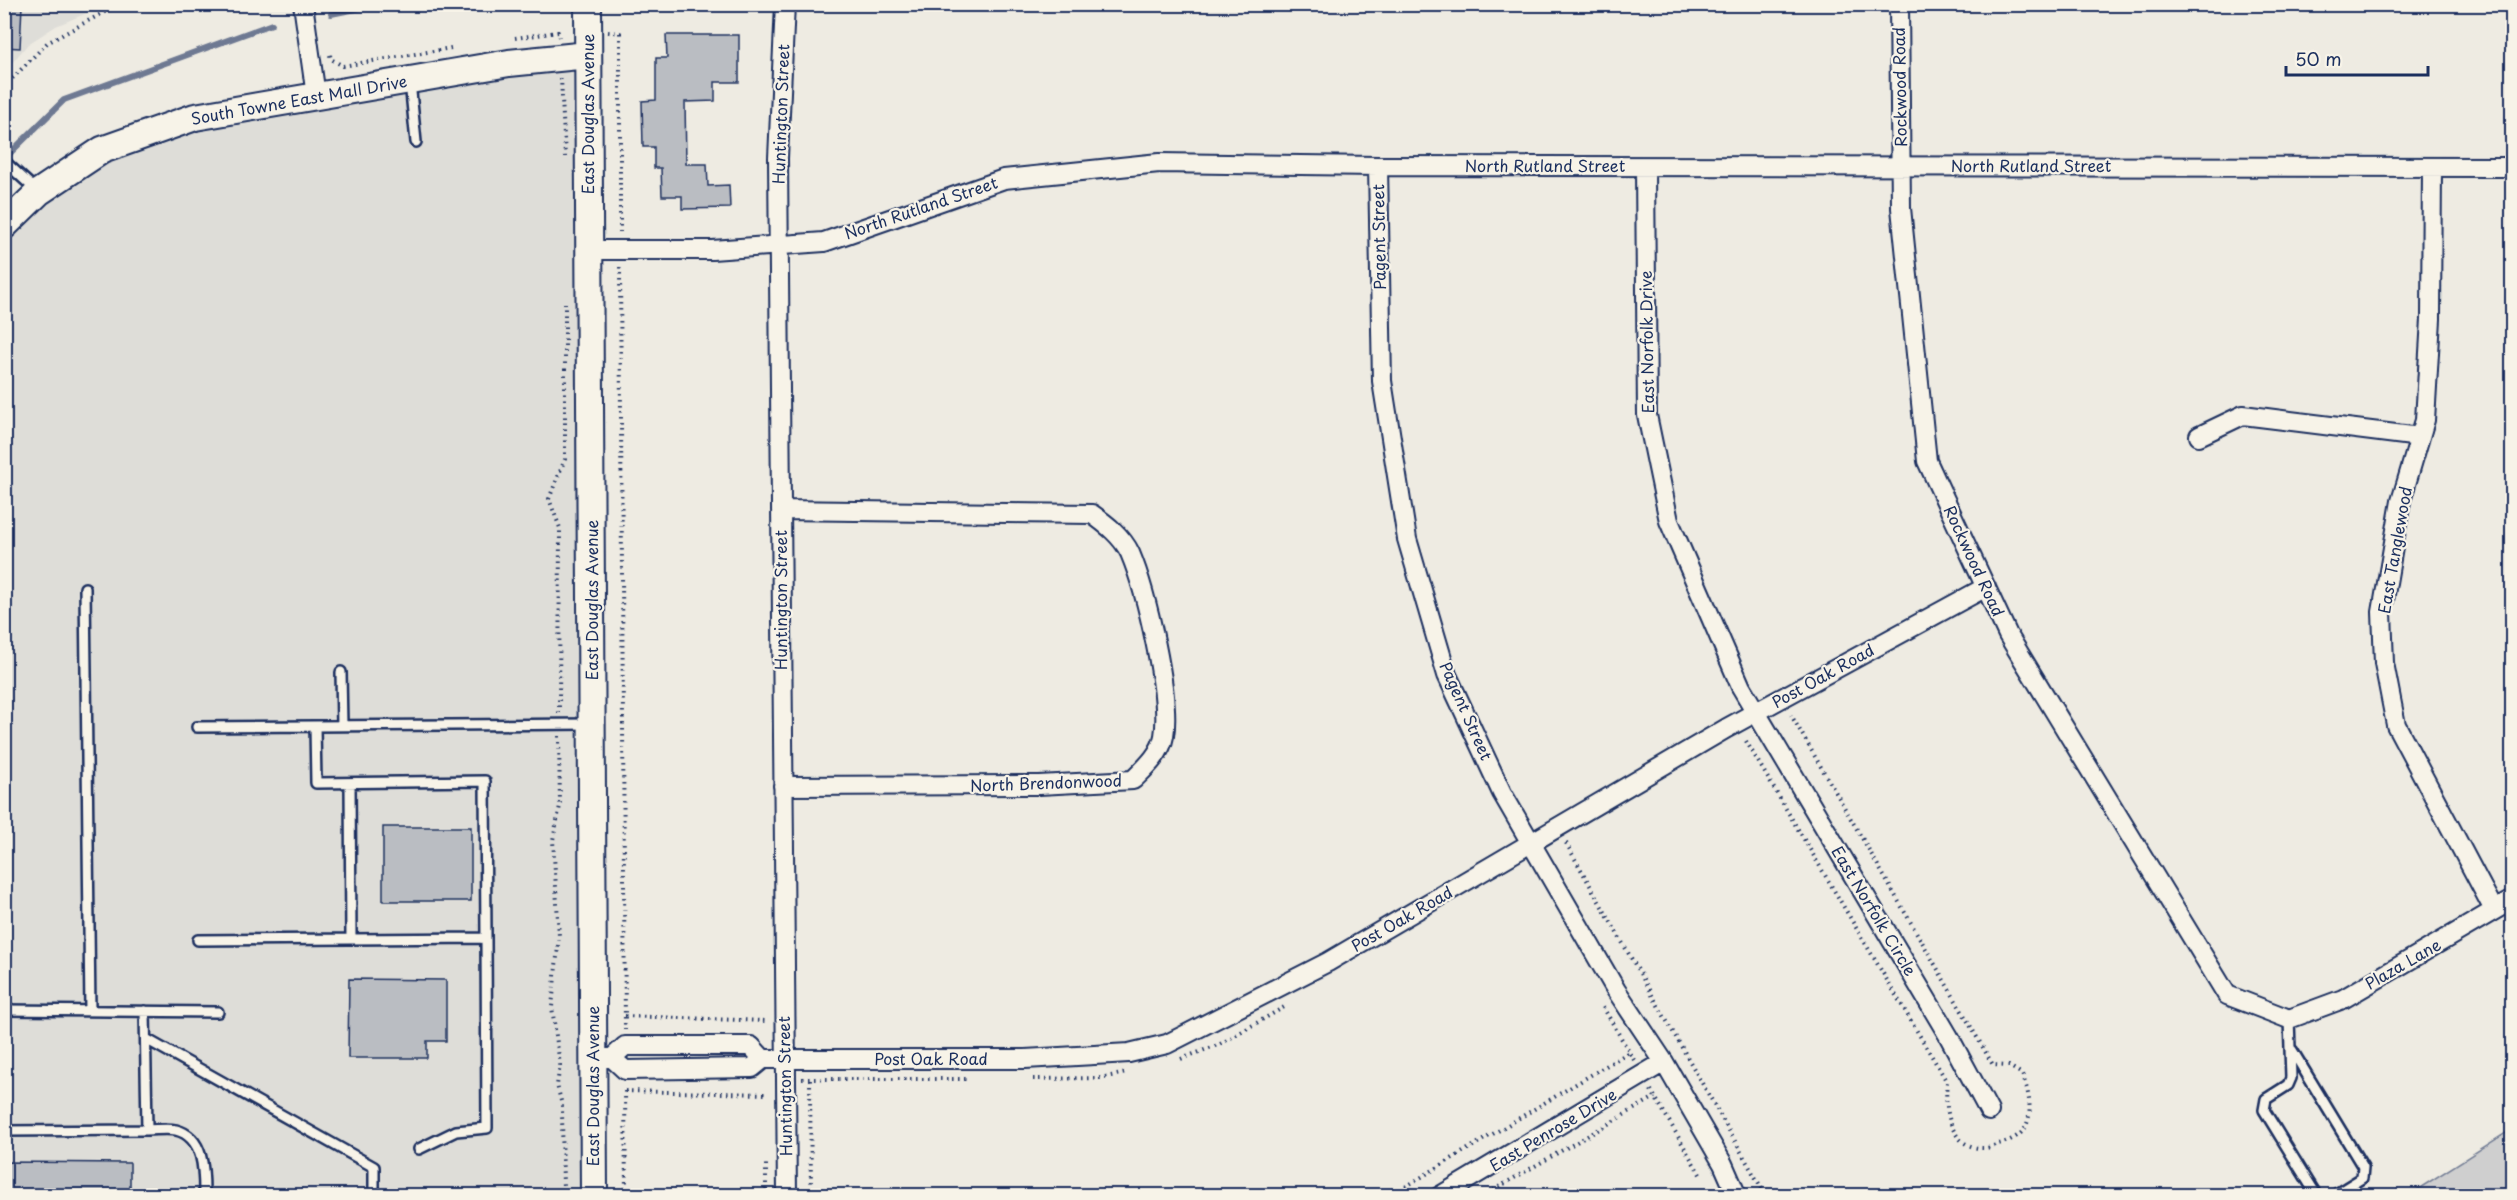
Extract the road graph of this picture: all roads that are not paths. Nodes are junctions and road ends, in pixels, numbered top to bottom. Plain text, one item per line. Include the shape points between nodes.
1 (303, 4) edge
2 (588, 4) edge
3 (785, 4) edge
4 (1899, 4) edge
5 (588, 55) junction
6 (410, 80) junction
7 (316, 96) junction
8 (416, 142) dead end
9 (4, 161) edge
10 (1378, 166) junction
11 (1645, 166) junction
12 (1901, 166) junction
13 (2432, 167) junction
14 (2512, 167) edge
15 (31, 185) junction
16 (4, 226) edge
17 (779, 245) junction
18 (589, 250) junction
19 (2199, 436) dead end
20 (2420, 437) junction
21 (781, 510) junction
22 (1986, 587) junction
23 (86, 588) dead end
24 (341, 672) dead end
25 (1756, 712) junction
26 (592, 724) junction
27 (315, 726) junction
28 (342, 726) junction
29 (197, 727) dead end
30 (350, 783) junction
31 (783, 786) junction
32 (1536, 851) junction
33 (2512, 900) edge
34 (2494, 910) junction
35 (486, 938) junction
36 (198, 939) dead end
37 (351, 939) junction
38 (4, 1010) edge
39 (90, 1011) junction
40 (145, 1011) junction
41 (218, 1012) dead end
42 (2289, 1019) junction
43 (146, 1039) junction
44 (2291, 1048) junction
45 (614, 1058) junction
46 (785, 1058) junction
47 (1664, 1062) junction
48 (1989, 1111) dead end
49 (147, 1130) junction
50 (4, 1131) edge
51 (419, 1149) dead end
52 (204, 1196) edge
53 (374, 1196) edge
54 (594, 1196) edge
55 (787, 1196) edge
56 (1440, 1196) edge
57 (1737, 1196) edge
58 (2317, 1196) edge
59 (2333, 1196) edge

1 - 7 street
2 - 5 street, East Douglas Avenue
3 - 17 street, Huntington Street via 778,158
4 - 12 street, Rockwood Road
5 - 6 street, South Towne East Mall Drive via 509,63
5 - 18 street, East Douglas Avenue
6 - 7 street, South Towne East Mall Drive
6 - 8 lane
7 - 15 street, South Towne East Mall Drive via 195,117 102,150
9 - 15 lane
10 - 11 street, North Rutland Street
10 - 17 street, North Rutland Street via 1159,163 1005,179 824,242
10 - 32 street, Pagent Street via 1382,381 1407,540 1447,675 1502,793
11 - 12 street, North Rutland Street
11 - 25 street, East Norfolk Drive via 1647,415 1669,521 1741,687
12 - 13 street, North Rutland Street
12 - 22 street, Rockwood Road via 1901,208 1927,461
13 - 14 street, North Rutland Street
13 - 20 street, East Tanglewood via 2431,319 2425,420
15 - 16 street, South Towne East Mall Drive
17 - 18 street, North Rutland Street via 712,250
17 - 21 street, Huntington Street
18 - 26 street, East Douglas Avenue
19 - 20 street via 2243,415
20 - 34 street, East Tanglewood via 2401,501 2382,612 2384,663 2396,725
21 - 31 street, Huntington Street
21 - 31 street, North Brendonwood via 1092,514 1114,530 1129,551 1163,686 1164,737 1154,759 1133,780 1039,785
22 - 25 street, Post Oak Road
22 - 42 street, Rockwood Road via 2008,635 2227,995
23 - 39 lane
24 - 28 lane
25 - 32 street, Post Oak Road
25 - 48 street, East Norfolk Circle
26 - 28 lane
26 - 45 street, East Douglas Avenue
27 - 28 lane
27 - 29 lane
27 - 30 lane via 316,783
30 - 35 lane via 485,781
30 - 37 lane
31 - 46 street, Huntington Street
32 - 46 street, Post Oak Road via 1167,1044 1129,1053 1025,1059
32 - 47 street, Pagent Street via 1616,990
33 - 34 street, Plaza Lane
34 - 42 street, Plaza Lane via 2343,999
35 - 37 lane
35 - 51 lane via 487,1128 456,1131
36 - 37 lane
38 - 39 lane
39 - 40 lane
40 - 41 lane
40 - 43 lane
42 - 44 lane
43 - 49 lane
43 - 53 lane via 374,1167
44 - 58 lane via 2288,1085 2266,1099 2264,1110
44 - 59 lane via 2363,1167 2362,1178
45 - 46 street, Post Oak Road via 752,1068 763,1059
45 - 54 street, East Douglas Avenue
46 - 55 street, Huntington Street
47 - 56 street, East Penrose Drive
47 - 57 street, Pagent Street via 1723,1164
49 - 50 lane
49 - 52 lane via 176,1130 194,1144 203,1157

